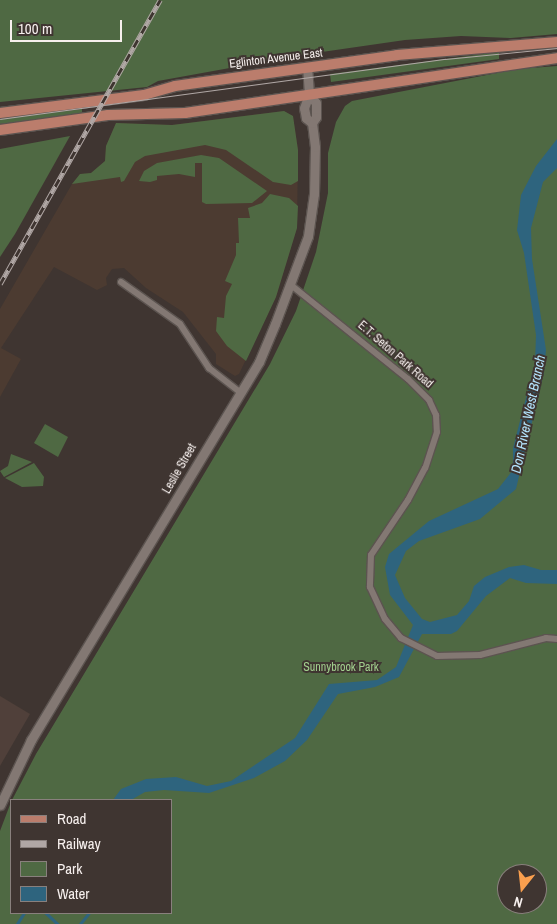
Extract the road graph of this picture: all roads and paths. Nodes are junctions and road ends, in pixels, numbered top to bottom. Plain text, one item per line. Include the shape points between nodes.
1 (557, 42) edge
2 (557, 58) edge
3 (307, 68) junction
4 (309, 94) junction
5 (0, 113) edge
6 (0, 130) edge
7 (121, 282) dead end
8 (291, 285) junction
9 (240, 392) junction
10 (557, 639) edge
11 (0, 805) edge

1 - 3 main road, Eglinton Avenue East via 397,55
2 - 4 main road
3 - 4 main road, Leslie Street
3 - 5 main road, Eglinton Avenue East via 175,86 144,95
4 - 6 main road via 185,113 108,115
4 - 8 main road, Leslie Street via 316,104 316,117 312,123 314,194 308,236
7 - 9 street via 180,324 209,368
8 - 9 main road, Leslie Street via 259,362
8 - 10 street, E.T. Seton Park Road via 408,379 423,393 434,411 437,432 425,468 408,500 375,544 369,564 369,581 376,604 395,633 416,648 437,656 459,657 511,650 546,638
9 - 11 main road, Leslie Street via 31,740

